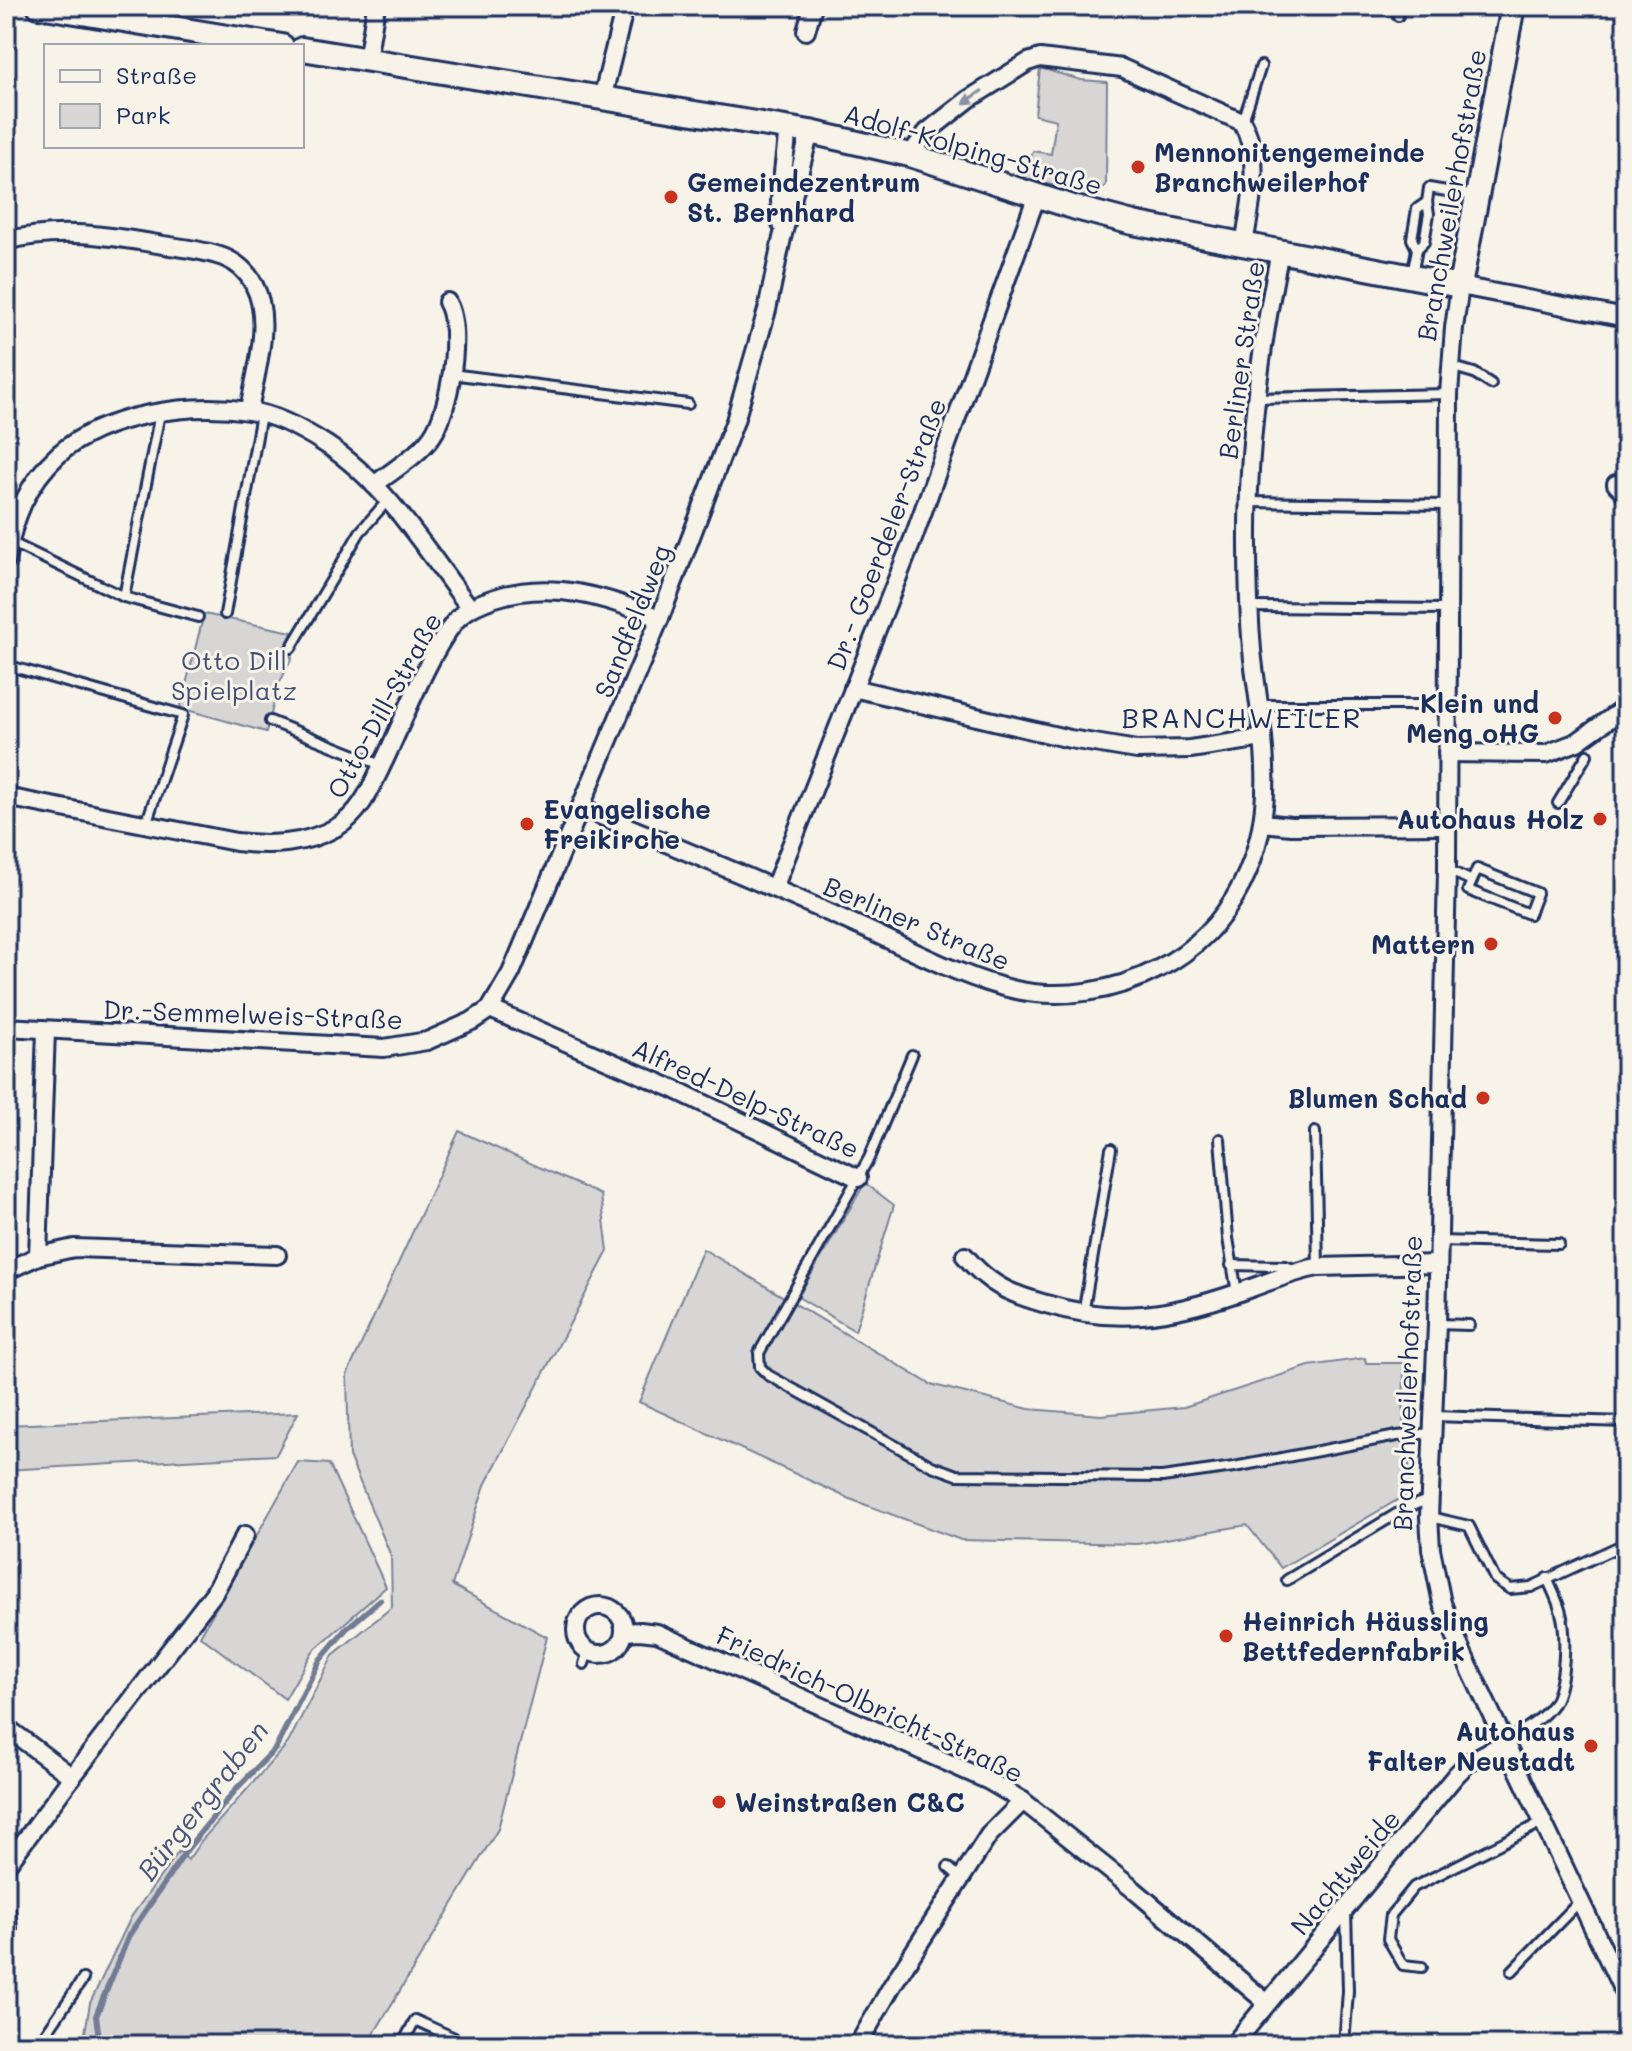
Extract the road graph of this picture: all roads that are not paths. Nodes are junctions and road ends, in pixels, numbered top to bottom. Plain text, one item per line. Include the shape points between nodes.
1 (39, 6) edge
2 (376, 6) edge
3 (625, 6) edge
4 (813, 6) edge
5 (1399, 6) edge
6 (1513, 6) edge
7 (77, 9) edge
8 (1398, 16) dead end
9 (806, 31) dead end
10 (271, 44) edge
11 (304, 49) edge
12 (367, 60) junction
13 (1261, 66) dead end
14 (602, 99) junction
15 (1242, 122) junction
16 (799, 130) junction
17 (910, 155) junction
18 (1037, 195) junction
19 (1476, 196) junction
20 (6, 241) edge
21 (1244, 245) junction
22 (1280, 251) junction
23 (1412, 276) junction
24 (1460, 286) junction
25 (447, 302) dead end
26 (1626, 318) edge
27 (1450, 365) junction
28 (451, 374) junction
29 (1491, 384) dead end
30 (1449, 394) junction
31 (1255, 398) junction
32 (688, 404) dead end
33 (255, 412) junction
34 (160, 413) junction
35 (374, 485) junction
36 (388, 500) junction
37 (1248, 502) junction
38 (1448, 505) junction
39 (9, 542) junction
40 (6, 561) edge
41 (124, 597) junction
42 (1250, 607) junction
43 (470, 608) junction
44 (1447, 609) junction
45 (225, 614) dead end
46 (198, 617) dead end
47 (660, 618) junction
48 (291, 648) dead end
49 (6, 665) edge
50 (853, 688) junction
51 (1259, 705) junction
52 (1447, 705) junction
53 (1626, 707) edge
54 (270, 721) dead end
55 (1531, 733) dead end
56 (1263, 738) junction
57 (1447, 753) junction
58 (1530, 755) junction
59 (1587, 755) dead end
60 (382, 766) junction
61 (6, 797) edge
62 (1558, 803) dead end
63 (582, 808) junction
64 (1263, 823) junction
65 (146, 824) junction
66 (1447, 825) junction
67 (1447, 870) junction
68 (1472, 881) junction
69 (774, 888) junction
70 (490, 1009) junction
71 (6, 1027) edge
72 (46, 1030) junction
73 (912, 1055) dead end
74 (1315, 1132) dead end
75 (1220, 1139) dead end
76 (1111, 1149) dead end
77 (858, 1178) junction
78 (1439, 1241) junction
79 (1559, 1244) dead end
80 (277, 1255) dead end
81 (38, 1256) junction
82 (965, 1256) dead end
83 (1438, 1264) junction
84 (1231, 1265) junction
85 (1318, 1267) junction
86 (6, 1271) edge
87 (1300, 1271) junction
88 (1237, 1293) junction
89 (1083, 1315) junction
90 (1437, 1324) junction
91 (1469, 1325) dead end
92 (1433, 1416) junction
93 (1626, 1422) edge
94 (1432, 1433) junction
95 (1429, 1508) junction
96 (245, 1535) dead end
97 (1626, 1541) edge
98 (1547, 1578) junction
99 (1287, 1580) dead end
100 (624, 1632) junction
101 (6, 1727) edge
102 (1505, 1743) junction
103 (72, 1777) junction
104 (1023, 1801) junction
105 (1543, 1822) junction
106 (6, 1866) edge
107 (948, 1867) dead end
108 (962, 1879) junction
109 (1581, 1900) junction
110 (6, 1908) edge
111 (1346, 1909) junction
112 (6, 1938) edge
113 (1422, 1967) dead end
114 (1512, 1971) dead end
115 (83, 1979) dead end
116 (1626, 1997) edge
117 (1267, 2003) junction
118 (38, 2045) edge
119 (402, 2045) edge
120 (470, 2045) edge
121 (858, 2045) edge
122 (1233, 2045) edge
123 (1344, 2045) edge

1 - 7 street
2 - 12 street
3 - 14 street
4 - 9 street
5 - 8 lane
6 - 19 street, Branchweilerhofstraße
7 - 10 street
11 - 12 street, Adolf-Kolping-Straße
12 - 14 street, Adolf-Kolping-Straße
13 - 15 lane
14 - 16 street, Adolf-Kolping-Straße
15 -> 17 street via 1122,68 1040,58 969,99 927,132
15 - 21 street via 1254,160
16 - 17 street, Adolf-Kolping-Straße
16 - 47 street, Sandfeldweg via 780,199 782,238 767,310 735,421
17 - 18 street, Adolf-Kolping-Straße
18 - 21 street, Adolf-Kolping-Straße via 1133,223
18 - 50 street, Dr.- Goerdeler-Straße via 913,539
19 - 23 lane via 1429,188 1424,242 1417,249
19 - 24 street, Branchweilerhofstraße
20 - 33 street via 51,233 114,237 195,250 237,264 256,287 262,321
21 - 22 street, Adolf-Kolping-Straße
22 - 23 street, Adolf-Kolping-Straße
22 - 31 street, Berliner Straße
23 - 24 street, Adolf-Kolping-Straße
24 - 26 street, Adolf-Kolping-Straße
24 - 27 street, Branchweilerhofstraße
25 - 28 street via 454,331
27 - 29 lane
27 - 30 street, Branchweilerhofstraße
28 - 32 lane
28 - 35 street via 433,435
30 - 31 lane
30 - 38 street, Branchweilerhofstraße
31 - 37 street, Berliner Straße
33 - 34 street
33 - 35 street via 313,436
33 - 45 lane
34 - 39 street via 102,428 59,454 29,491
34 - 41 lane
35 - 36 street
36 - 43 street
36 - 48 lane via 360,532
37 - 38 lane
37 - 42 street, Berliner Straße
38 - 44 street, Branchweilerhofstraße
39 - 40 street
39 - 41 lane
41 - 46 lane
42 - 44 lane
42 - 51 street, Berliner Straße
43 - 47 street, Otto-Dill-Straße via 514,592 568,590
43 - 60 street, Otto-Dill-Straße via 432,661
44 - 52 street, Branchweilerhofstraße
47 - 63 street, Sandfeldweg
49 - 65 lane via 183,715
50 - 56 street via 1137,750 1190,749
50 - 69 street, Dr.- Goerdeler-Straße
51 - 52 lane
51 - 56 street, Berliner Straße
52 - 57 street, Branchweilerhofstraße
53 - 58 street via 1561,750
54 - 60 lane
55 - 58 lane
56 - 64 street, Berliner Straße
57 - 58 street
57 - 66 street, Branchweilerhofstraße
59 - 62 lane
60 - 65 street, Otto-Dill-Straße via 349,818 298,842 261,845
61 - 65 street, Otto-Dill-Straße
63 - 69 street, Berliner Straße
63 - 70 street, Sandfeldweg via 511,973
64 - 66 street
64 - 69 street, Berliner Straße via 1249,873 1213,928 1161,968 1095,991 1022,992 999,986
66 - 67 street, Branchweilerhofstraße
67 - 68 lane
67 - 78 street, Branchweilerhofstraße via 1451,999
68 - 68 lane via 1477,869 1537,893 1529,914 1468,890
70 - 72 street, Dr.-Semmelweis-Straße via 455,1031 384,1048
70 - 77 street, Alfred-Delp-Straße via 676,1090
71 - 72 street, Dr.-Semmelweis-Straße
72 - 81 street
73 - 77 lane, Alfred-Delp-Straße
74 - 85 lane
75 - 84 lane
76 - 89 lane
77 - 94 lane via 759,1353 760,1367 945,1472 1162,1477
78 - 79 lane
78 - 83 street, Branchweilerhofstraße
80 - 81 street via 74,1248
81 - 86 street
82 - 89 street via 981,1275 1013,1294
83 - 85 street
83 - 90 street, Branchweilerhofstraße
84 - 87 lane
84 - 88 lane
85 - 87 street
87 - 88 street
88 - 89 street via 1170,1313
90 - 91 lane
90 - 92 street, Branchweilerhofstraße
92 - 93 lane
92 - 94 street, Branchweilerhofstraße
94 - 95 street, Branchweilerhofstraße
95 - 98 lane via 1469,1526 1495,1579 1510,1589 1531,1587
95 - 99 lane via 1408,1507
95 - 102 street, Branchweilerhofstraße via 1442,1603
96 - 103 street via 214,1593
97 - 98 lane
98 - 102 lane via 1565,1639 1561,1680 1555,1702 1541,1718
100 - 100 street via 611,1652 586,1658 576,1633 579,1617 591,1607 614,1611
100 - 104 street, Friedrich-Olbricht-Straße via 657,1633
101 - 103 street
102 - 105 street, Branchweilerhofstraße
102 - 111 street, Nachtweide via 1456,1775
103 - 106 street
104 - 108 street via 989,1835
104 - 117 street, Friedrich-Olbricht-Straße
105 - 109 street, Branchweilerhofstraße
105 - 113 lane via 1414,1887 1391,1915 1388,1939 1403,1965
107 - 108 lane
108 - 121 street
109 - 114 lane
109 - 116 street, Branchweilerhofstraße
110 - 112 lane via 12,1929
111 - 117 street, Nachtweide
111 - 123 lane
115 - 118 lane
117 - 122 street, Nachtweide
119 - 120 lane via 415,2020

